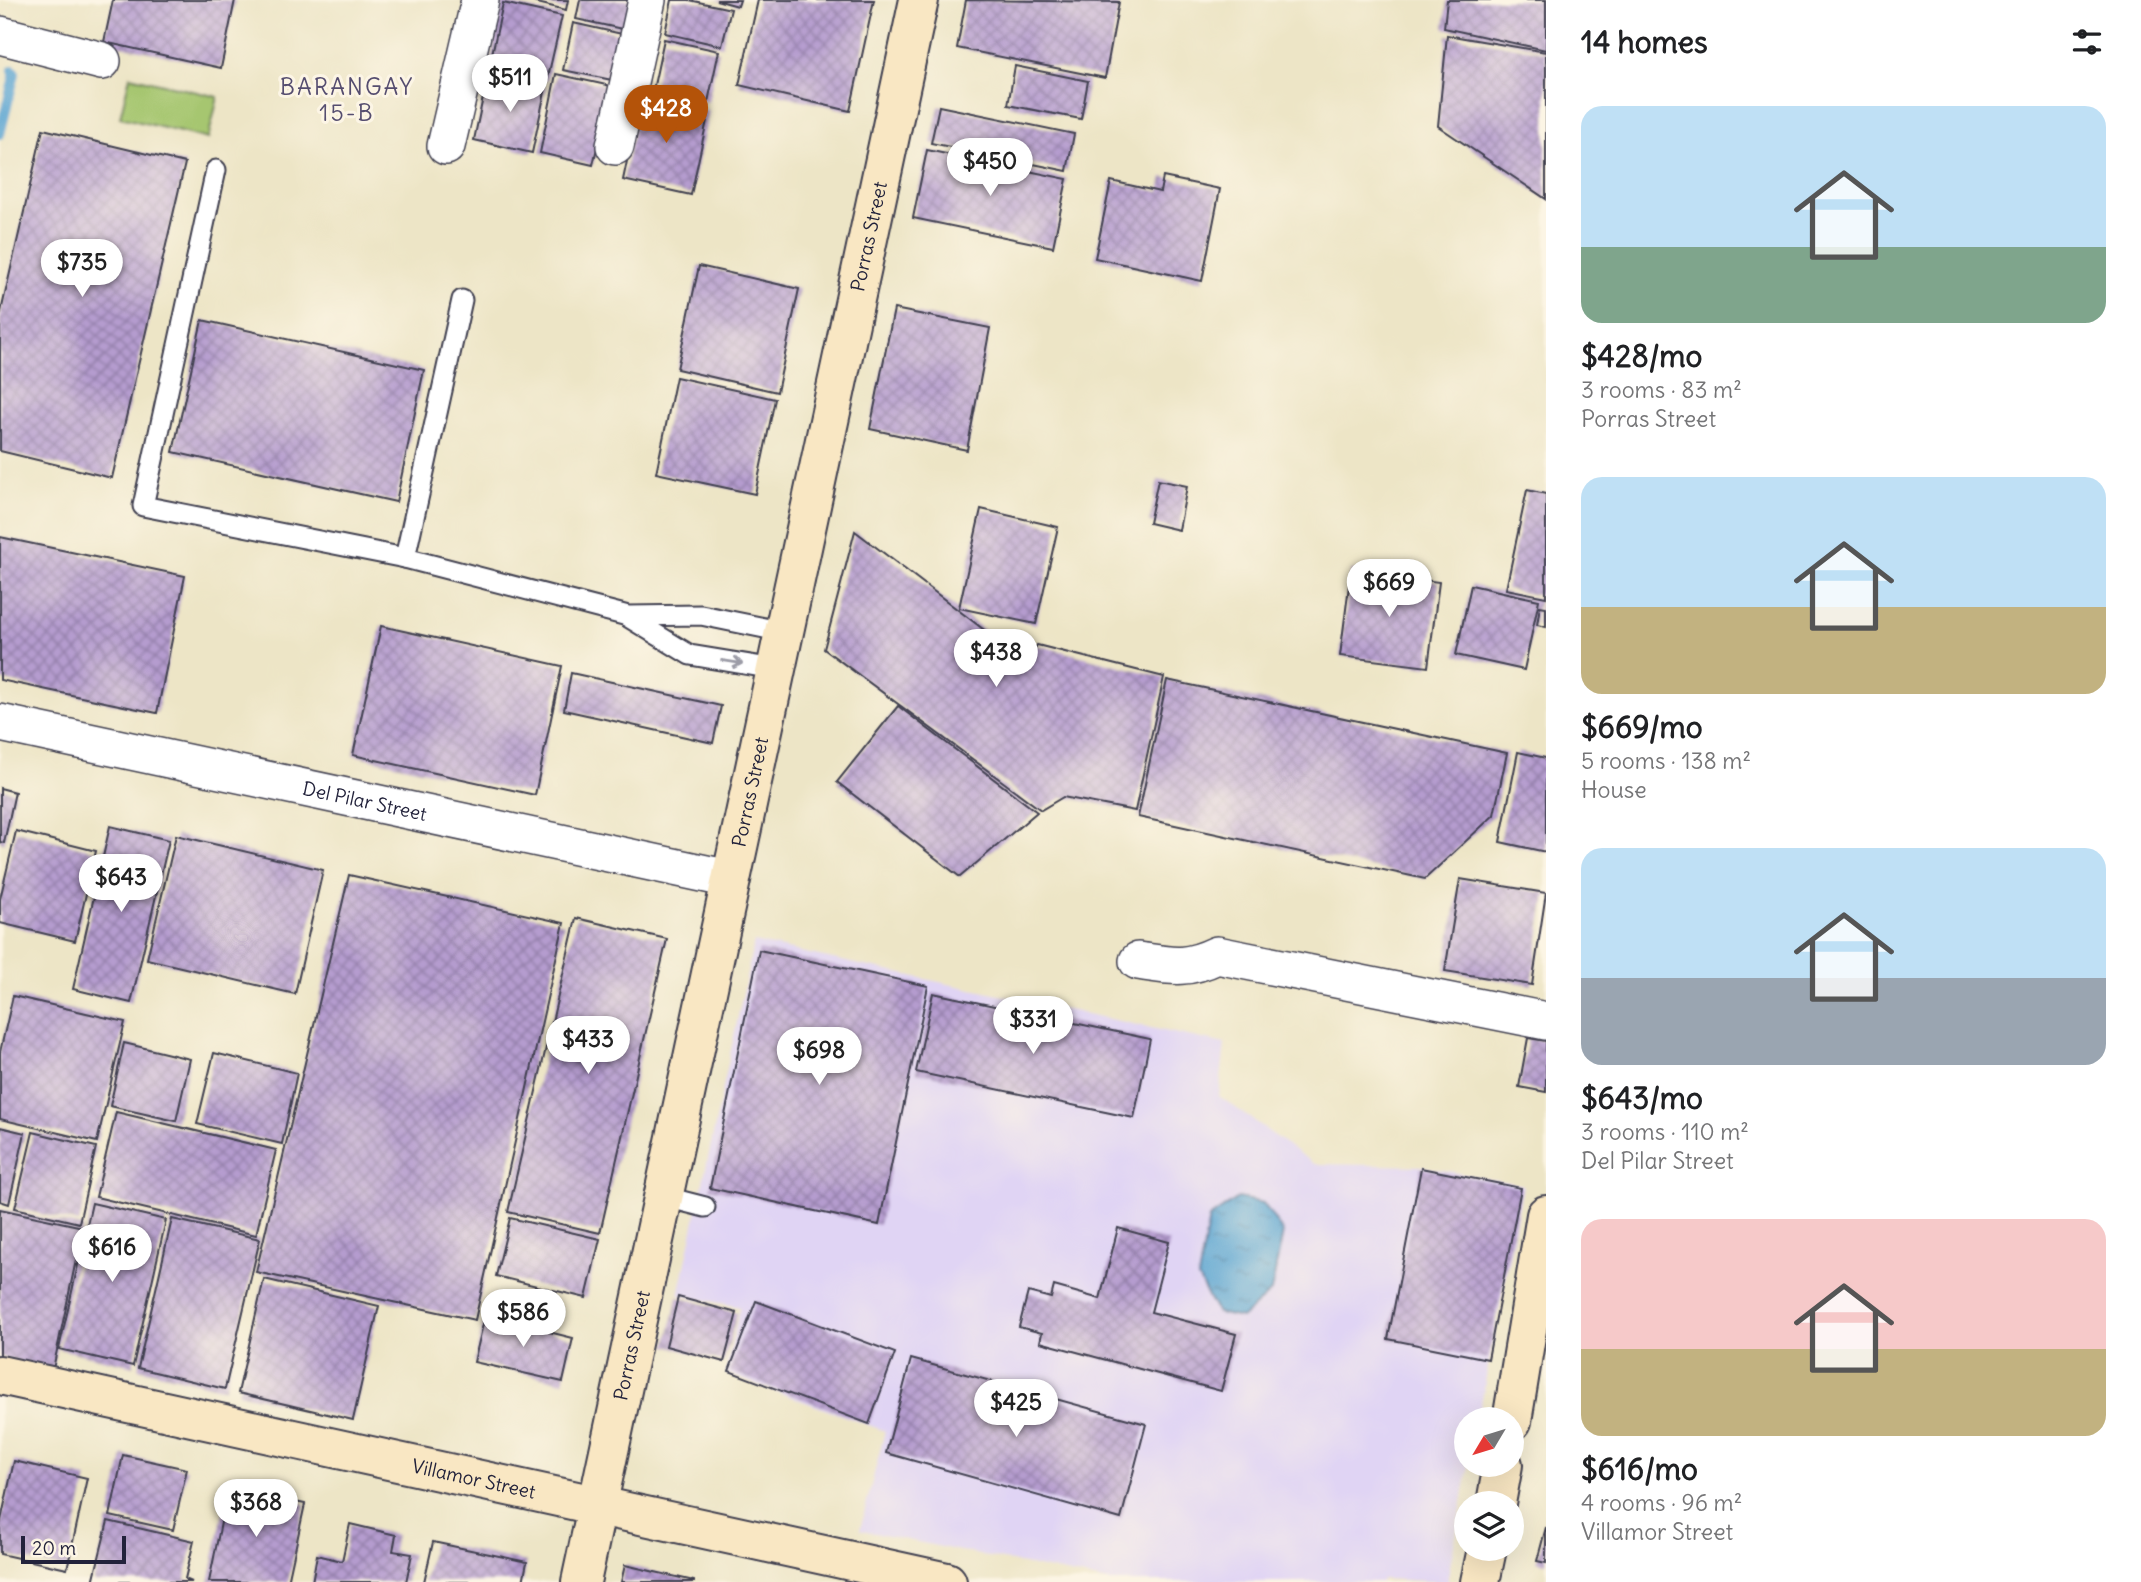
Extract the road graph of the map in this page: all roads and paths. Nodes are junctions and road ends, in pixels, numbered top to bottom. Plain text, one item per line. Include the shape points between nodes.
1 (480, 0) edge
2 (647, 0) edge
3 (919, 0) edge
4 (0, 35) edge
5 (102, 61) dead end
6 (446, 146) dead end
7 (615, 146) dead end
8 (216, 170) dead end
9 (463, 300) dead end
10 (405, 558) junction
11 (628, 616) junction
12 (784, 632) junction
13 (775, 669) junction
14 (0, 723) edge
15 (730, 880) junction
16 (1138, 961) dead end
17 (1546, 1021) edge
18 (662, 1195) junction
19 (705, 1207) dead end
20 (1546, 1215) edge
21 (0, 1375) edge
22 (1514, 1407) edge
23 (599, 1504) junction
24 (1484, 1561) edge
25 (581, 1582) edge
26 (947, 1582) edge
27 (1480, 1582) edge

1 - 6 street
2 - 7 street
3 - 12 street, Porras Street
4 - 5 street
8 - 10 lane via 143,506
9 - 10 lane
10 - 11 lane
11 - 12 lane via 702,615
11 -> 13 lane via 690,655
12 - 13 street, Porras Street
13 - 15 street, Porras Street
14 - 15 street, Del Pilar Street
15 - 18 street, Porras Street
16 - 17 street via 1178,967 1217,955
18 - 19 lane
18 - 23 street, Porras Street
20 - 22 street
21 - 23 street, Villamor Street
23 - 25 street, Porras Street
23 - 26 street, Villamor Street
24 - 27 street

